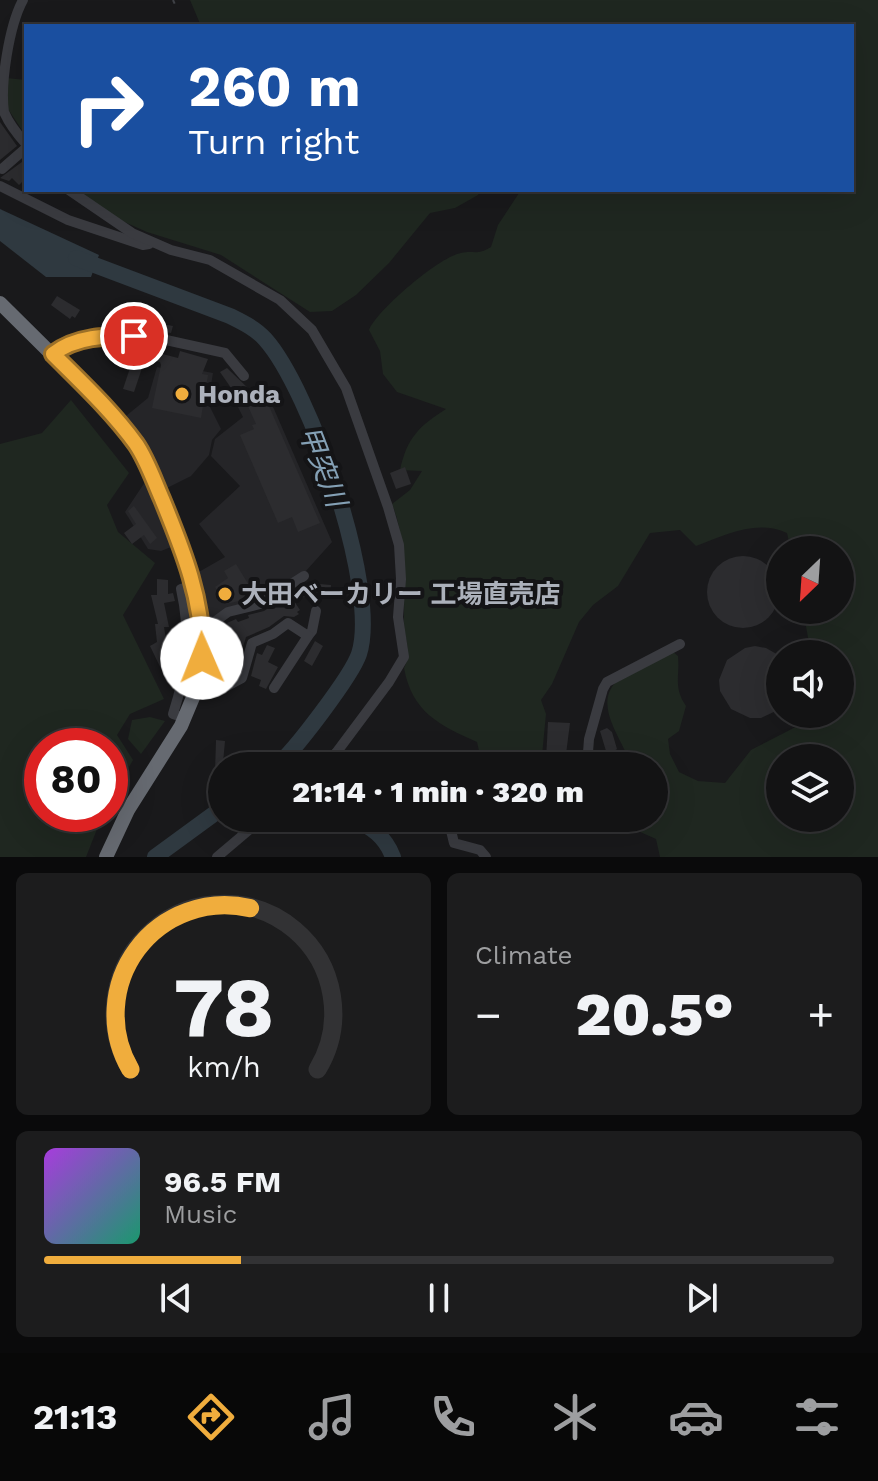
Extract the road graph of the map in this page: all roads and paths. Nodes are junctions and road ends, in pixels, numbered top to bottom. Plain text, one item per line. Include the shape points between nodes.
1 (23, 0) edge
2 (173, 0) edge
3 (177, 9) dead end
4 (2, 112) edge
5 (24, 143) edge
6 (24, 148) edge
7 (2, 169) dead end
8 (0, 186) edge
9 (72, 192) edge
10 (154, 244) junction
11 (0, 303) edge
12 (53, 354) junction
13 (244, 376) dead end
14 (304, 576) dead end
15 (193, 585) junction
16 (316, 611) dead end
17 (202, 631) junction
18 (308, 636) junction
19 (680, 644) dead end
20 (198, 682) junction
21 (274, 688) dead end
22 (185, 718) junction
23 (337, 752) edge
24 (588, 752) edge
25 (246, 832) edge
26 (451, 832) edge
27 (106, 857) edge
28 (217, 857) edge
29 (486, 857) edge

1 - 4 street via 13,18 4,62
2 - 3 path
4 - 5 street
6 - 7 street
8 - 10 street via 94,231
9 - 10 street
10 - 23 street via 218,264 293,310 323,345 356,411 399,545 398,617 404,657
11 - 12 highway
12 - 13 street via 65,345 103,336 134,336 225,353
12 - 15 highway via 138,447
14 - 17 street via 260,604 228,612
15 - 17 highway
15 - 22 street via 181,589 187,662 173,714
16 - 18 street
17 - 20 highway
18 - 20 street via 288,623 252,643 242,678 227,686
18 - 21 street
19 - 24 street via 607,682
20 - 22 highway
22 - 27 highway via 128,810
25 - 28 street
26 - 29 street via 454,843 480,850

